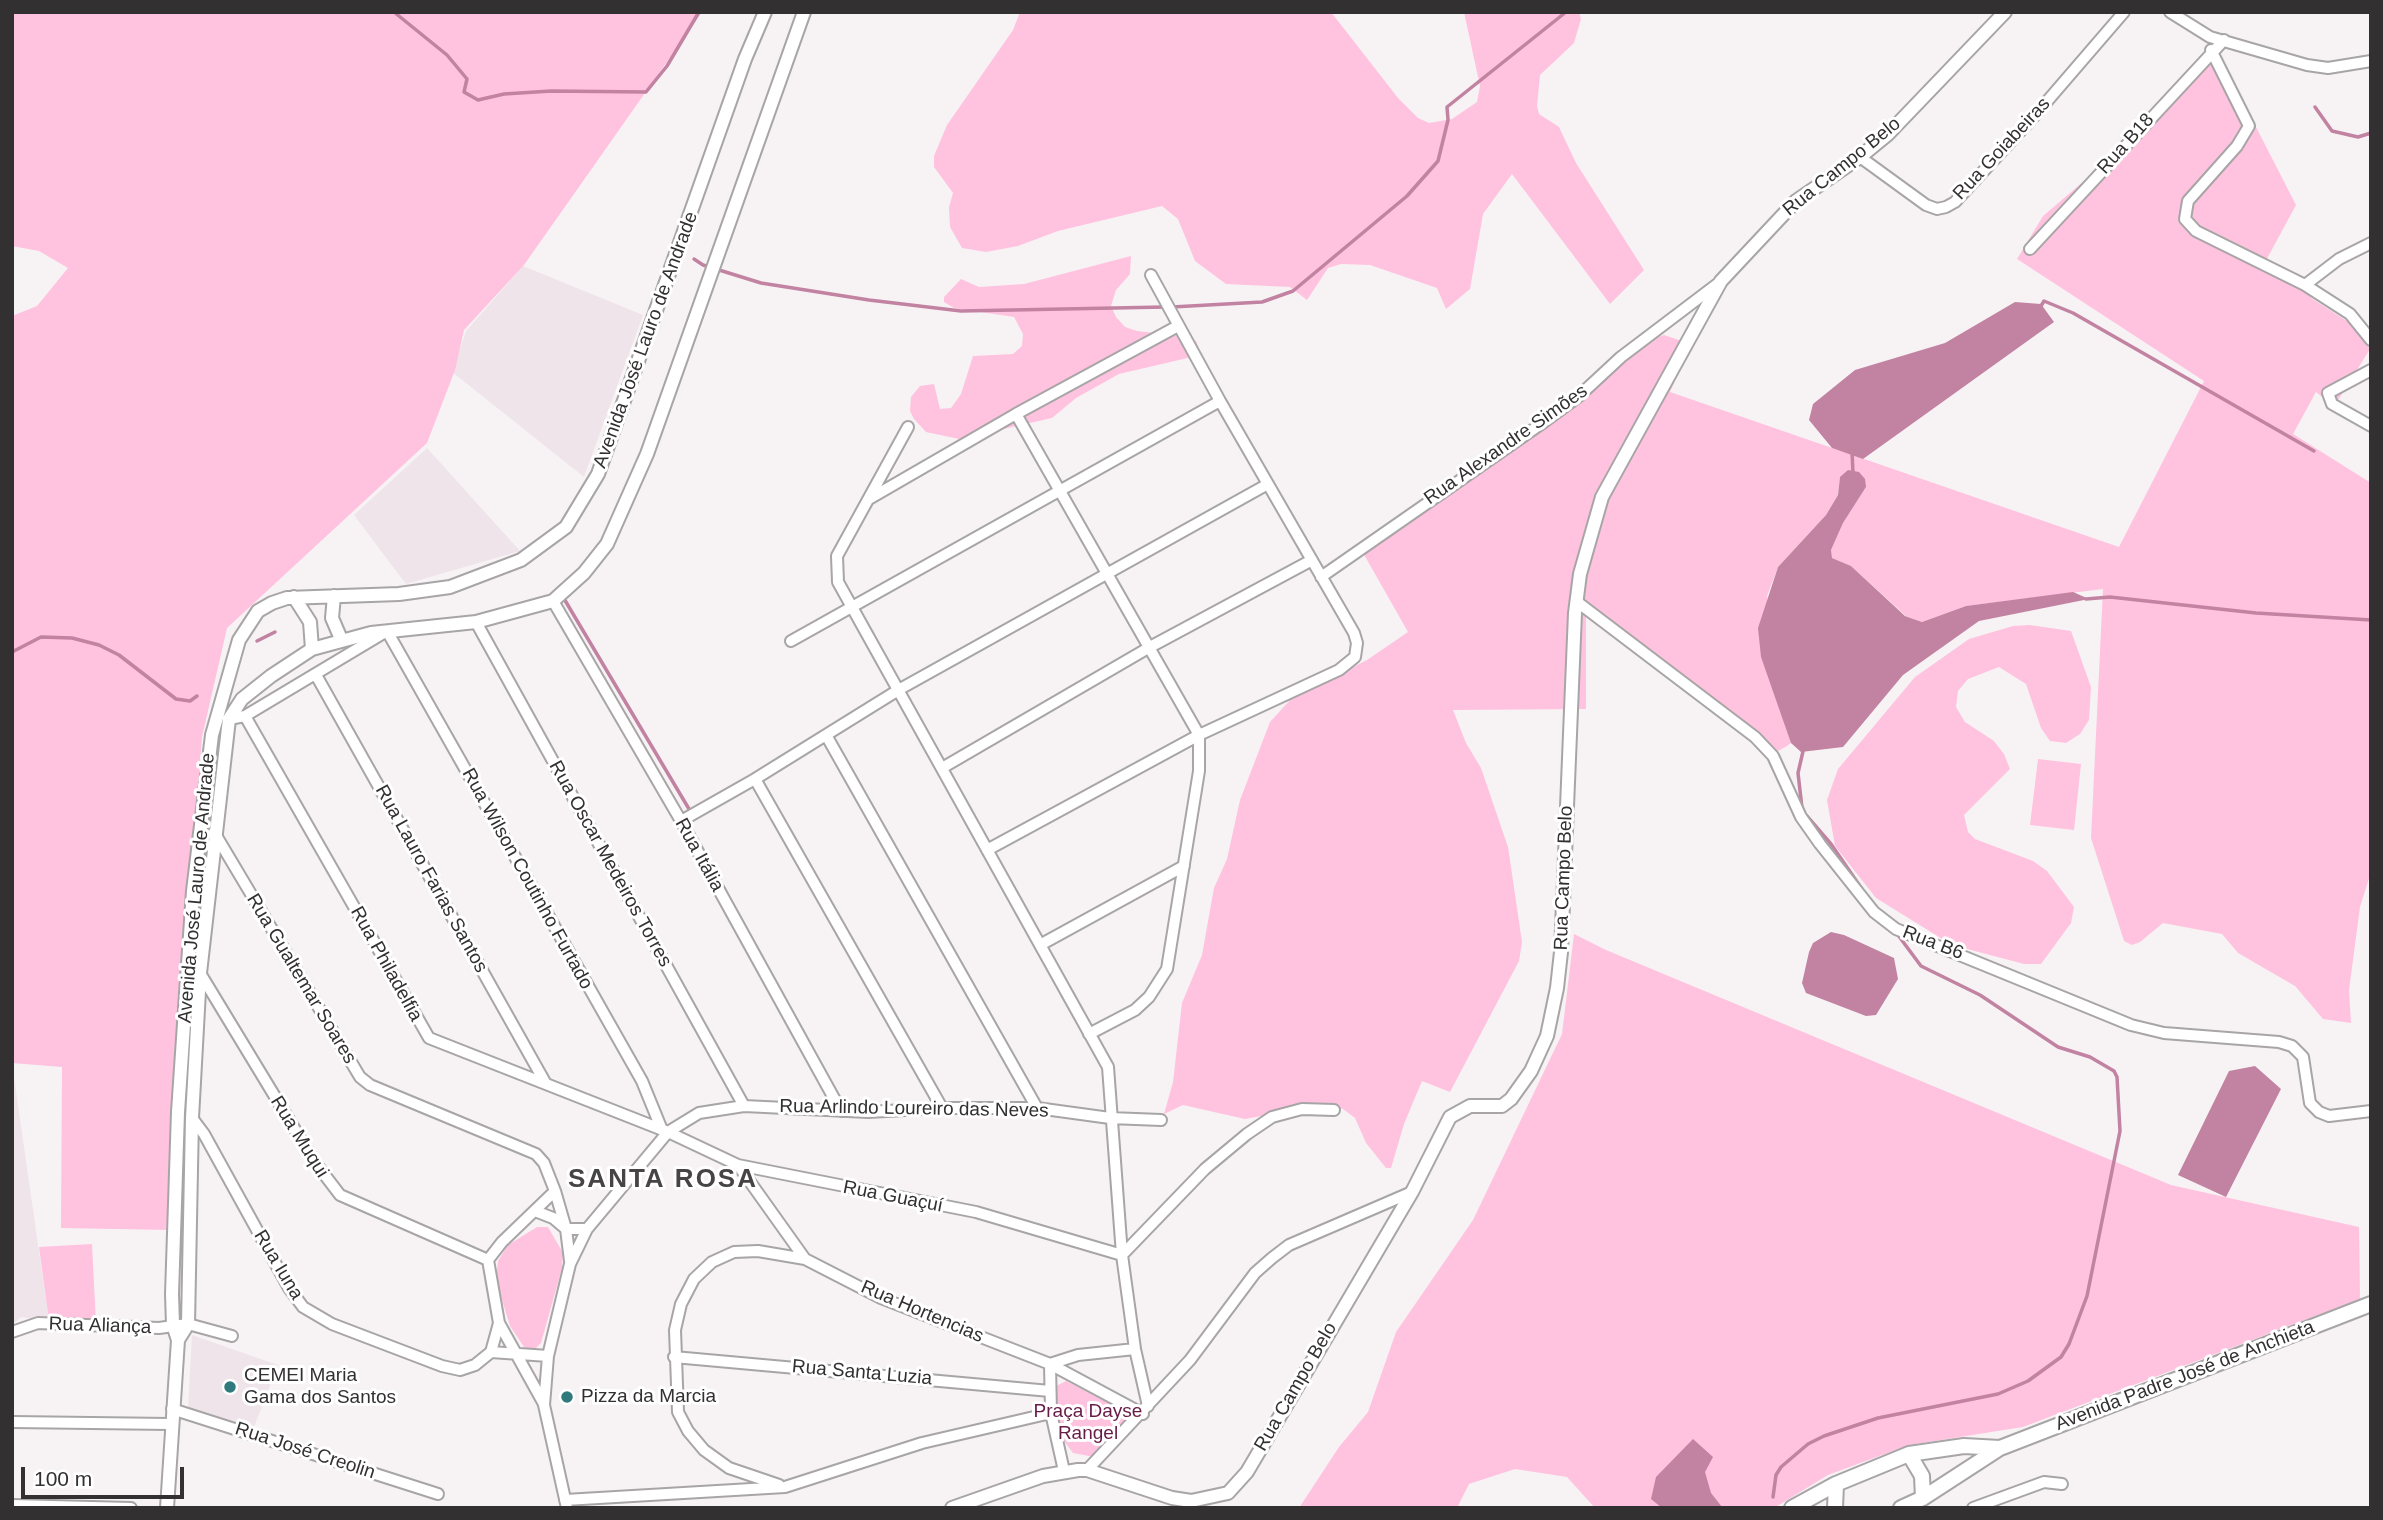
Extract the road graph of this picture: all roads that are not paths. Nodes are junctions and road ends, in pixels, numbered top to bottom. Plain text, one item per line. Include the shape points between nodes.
1 (765, 12) edge
2 (804, 12) edge
3 (2005, 12) edge
4 (2124, 12) edge
5 (2171, 12) edge
6 (2224, 40) junction
7 (2211, 50) junction
8 (2371, 61) edge
9 (1860, 158) junction
10 (2371, 243) edge
11 (2030, 248) dead end
12 (1151, 275) dead end
13 (1721, 281) junction
14 (2305, 285) junction
15 (1178, 326) junction
16 (2371, 340) edge
17 (2371, 370) edge
18 (1220, 401) junction
19 (1016, 414) junction
20 (2371, 426) edge
21 (908, 427) dead end
22 (1268, 484) junction
23 (1060, 490) junction
24 (869, 499) junction
25 (1311, 560) junction
26 (1109, 575) junction
27 (1321, 578) junction
28 (334, 596) junction
29 (294, 597) junction
30 (559, 597) junction
31 (1576, 601) junction
32 (852, 607) junction
33 (476, 622) junction
34 (387, 631) junction
35 (341, 639) junction
36 (792, 641) dead end
37 (1150, 647) junction
38 (313, 649) junction
39 (316, 675) junction
40 (900, 689) junction
41 (245, 716) junction
42 (229, 719) junction
43 (826, 735) junction
44 (1199, 735) junction
45 (942, 768) junction
46 (755, 779) junction
47 (681, 821) junction
48 (214, 832) junction
49 (987, 850) junction
50 (1184, 866) junction
51 (1040, 945) junction
52 (200, 973) junction
53 (1089, 1034) junction
54 (546, 1084) junction
55 (744, 1106) junction
56 (942, 1108) junction
57 (1037, 1108) junction
58 (1334, 1110) dead end
59 (841, 1111) junction
60 (2371, 1111) edge
61 (191, 1118) junction
62 (1110, 1118) junction
63 (1161, 1120) dead end
64 (665, 1131) junction
65 (738, 1165) junction
66 (555, 1191) junction
67 (1412, 1192) junction
68 (535, 1211) junction
69 (566, 1229) junction
70 (587, 1229) junction
71 (1122, 1255) junction
72 (805, 1259) junction
73 (488, 1260) junction
74 (570, 1264) junction
75 (2371, 1304) edge
76 (499, 1323) junction
77 (188, 1324) junction
78 (173, 1325) junction
79 (12, 1332) edge
80 (232, 1336) dead end
81 (178, 1340) junction
82 (1135, 1349) junction
83 (491, 1352) junction
84 (519, 1354) junction
85 (548, 1356) junction
86 (674, 1357) junction
87 (1050, 1364) junction
88 (1050, 1391) junction
89 (544, 1405) junction
90 (172, 1409) junction
91 (1146, 1410) junction
92 (1051, 1413) junction
93 (12, 1422) edge
94 (170, 1424) junction
95 (2000, 1448) junction
96 (1909, 1454) junction
97 (1087, 1470) junction
98 (1064, 1471) junction
99 (1836, 1483) junction
100 (2062, 1484) dead end
101 (785, 1487) junction
102 (438, 1494) dead end
103 (1919, 1502) edge
104 (566, 1504) edge
105 (12, 1505) edge
106 (131, 1508) edge
107 (167, 1508) edge
108 (952, 1508) edge
109 (1792, 1508) edge
110 (1835, 1508) edge
111 (1901, 1508) edge
112 (1973, 1508) edge

1 - 28 street, Avenida José Lauro de Andrade via 598,474 566,527 522,560 450,587
2 - 30 street, Avenida José Lauro de Andrade via 648,454 607,544
3 - 9 street, Rua Campo Belo
4 - 9 street, Rua Goiabeiras via 2037,113 1946,207 1926,205
5 - 6 street via 2210,37
6 - 7 street, Rua B18
6 - 8 street via 2328,68
7 - 11 street, Rua B18
7 - 14 street via 2249,126 2188,201 2185,219 2196,231
9 - 13 street, Rua Campo Belo via 1796,201
10 - 14 street via 2339,259
12 - 15 street
13 - 27 street, Rua Alexandre Simões via 1541,425
13 - 31 street, Rua Campo Belo via 1602,497
14 - 16 street via 2350,314
15 - 18 street
15 - 19 street
17 - 20 street via 2328,393 2332,404
18 - 22 street
18 - 23 street
19 - 23 street
19 - 24 street
21 - 24 street
22 - 25 street
22 - 26 street
23 - 26 street
23 - 32 street
24 - 32 street via 837,556 838,582
25 - 27 street
25 - 37 street
26 - 37 street
26 - 40 street
27 - 44 street via 1354,633 1355,657 1339,670
28 - 29 street, Avenida José Lauro de Andrade
28 - 35 street via 332,618
29 - 38 street via 310,622
29 - 78 street, Avenida José Lauro de Andrade via 258,611 239,640 212,735 193,891 178,1112
30 - 33 street
30 - 47 street, Rua Itália
31 - 60 street, Rua B6 via 1755,737 1773,756 1801,817 1820,844 1874,912 1896,929 2131,1025 2164,1033 2292,1046 2303,1057 2310,1103 2319,1112 2329,1116
31 - 67 street, Rua Campo Belo via 1561,952 1547,1036 1511,1100 1502,1106 1470,1106 1450,1117
32 - 36 street
32 - 40 street
33 - 34 street
33 - 55 street, Rua Oscar Medeiros Torres
34 - 35 street
34 - 39 street
34 - 64 street, Rua Wilson Coutinho Furtado via 642,1081
35 - 38 street
37 - 44 street
37 - 45 street
38 - 42 street via 242,699
39 - 41 street
39 - 54 street, Rua Lauro Farias Santos
40 - 43 street
40 - 45 street
41 - 42 street
41 - 54 street, Rua Philadelfia via 429,1038
42 - 48 street, Avenida José Lauro de Andrade
43 - 46 street
43 - 57 street
44 - 49 street
44 - 50 street via 1199,771
45 - 49 street
46 - 47 street
46 - 56 street
47 - 59 street, Rua Itália
48 - 52 street, Avenida José Lauro de Andrade
48 - 66 street, Rua Gualtemar Soares via 360,1077 384,1091 526,1147 544,1163
49 - 51 street
50 - 51 street
50 - 53 street via 1167,968 1135,1010
51 - 53 street
52 - 61 street, Avenida José Lauro de Andrade
52 - 73 street, Rua Muqui via 314,1161 340,1195
53 - 62 street via 1108,1067
54 - 64 street, Rua Philadelfia
55 - 59 street, Rua Arlindo Loureiro das Neves
55 - 64 street, Rua Arlindo Loureiro das Neves via 699,1114
56 - 57 street, Rua Arlindo Loureiro das Neves
56 - 59 street, Rua Arlindo Loureiro das Neves
57 - 62 street, Rua Arlindo Loureiro das Neves
58 - 71 street via 1302,1109 1272,1117 1247,1134 1205,1169
61 - 77 street, Avenida José Lauro de Andrade
61 - 83 street, Rua Iuna via 303,1307 332,1324 442,1366 460,1370
62 - 63 street, Rua Arlindo Loureiro das Neves
62 - 71 street
64 - 65 street, Rua Guaçuí
64 - 70 street, Rua Arlindo Loureiro das Neves
65 - 71 street, Rua Guaçuí via 976,1212
65 - 72 street, Rua Hortencias
66 - 68 street
66 - 69 street, Rua Gualtemar Soares
67 - 91 street via 1289,1245 1272,1258 1255,1273
67 - 97 street, Rua Campo Belo via 1238,1484 1215,1497 1191,1501
68 - 69 street
68 - 73 street
69 - 70 street
69 - 74 street, Rua Gualtemar Soares
70 - 74 street, Rua Arlindo Loureiro das Neves
71 - 82 street
72 - 86 street via 758,1251 734,1252 712,1262 694,1279 681,1304
72 - 87 street, Rua Hortencias via 881,1297
73 - 76 street
74 - 85 street, Rua Arlindo Loureiro das Neves
75 - 95 main road, Avenida Padre José de Anchieta
76 - 83 street
76 - 84 street
77 - 78 street, Rua Aliança
77 - 80 street, Rua Aliança
77 - 81 street, Avenida José Lauro de Andrade
78 - 79 street, Rua Aliança via 38,1323
78 - 81 street, Avenida José Lauro de Andrade
81 - 90 street, Avenida José Lauro de Andrade
82 - 87 street via 1078,1354
82 - 91 street
83 - 84 street
84 - 85 street
84 - 89 street
85 - 89 street, Rua Arlindo Loureiro das Neves
86 - 88 street, Rua Santa Luzia
86 - 101 street via 678,1412 704,1450 729,1468
87 - 88 street
87 - 91 street, Rua Hortencias
88 - 92 street
89 - 104 street, Rua Arlindo Loureiro das Neves
90 - 94 street, Avenida José Lauro de Andrade
90 - 102 street, Rua José Creolin
91 - 97 street
92 - 98 street
92 - 101 street via 922,1443
93 - 94 street
94 - 107 street, Avenida José Lauro de Andrade
95 - 96 main road, Avenida Padre José de Anchieta via 1964,1446
95 - 103 main road, Avenida Padre José de Anchieta
96 - 99 main road, Avenida Padre José de Anchieta
96 - 103 main road via 1922,1476
97 - 98 street, Rua Campo Belo
98 - 108 street, Rua Campo Belo
99 - 109 main road, Avenida Padre José de Anchieta
99 - 110 main road
100 - 112 street via 2045,1482
101 - 104 street
103 - 111 main road, Avenida Padre José de Anchieta
105 - 106 street

